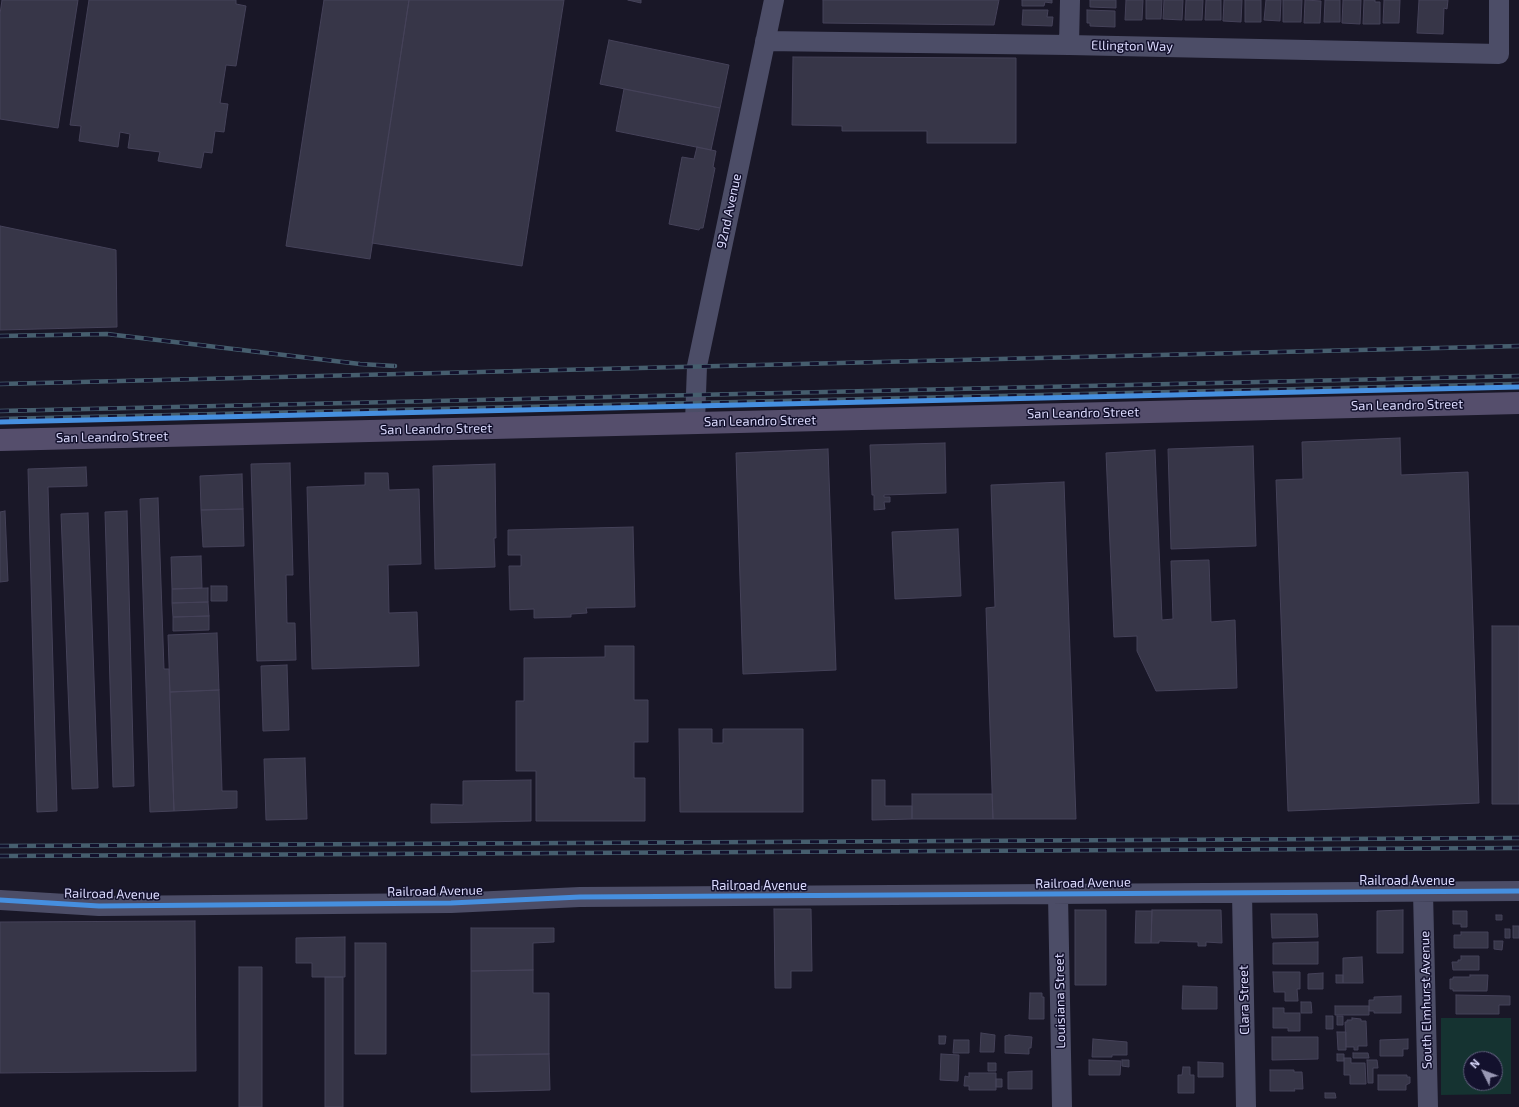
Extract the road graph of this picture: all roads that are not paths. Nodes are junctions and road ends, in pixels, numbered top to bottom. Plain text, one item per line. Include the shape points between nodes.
1 (774, 0) edge
2 (1070, 0) edge
3 (1499, 0) edge
4 (765, 41) junction
5 (1069, 45) junction
6 (1519, 402) edge
7 (696, 422) junction
8 (0, 440) edge
9 (1519, 891) edge
10 (1423, 892) junction
11 (1242, 893) junction
12 (1058, 895) junction
13 (0, 900) edge
14 (1062, 1107) edge
15 (1246, 1107) edge
16 (1428, 1107) edge

1 - 4 street, 92nd Avenue
2 - 5 street
3 - 5 street, Ellington Way via 1500,54
4 - 5 street, Ellington Way
4 - 7 street, 92nd Avenue via 697,366
6 - 7 main road, San Leandro Street
7 - 8 main road, San Leandro Street
9 - 10 street, Railroad Avenue
10 - 11 street, Railroad Avenue
10 - 16 street, South Elmhurst Avenue
11 - 12 street, Railroad Avenue
11 - 15 street, Clara Street
12 - 13 street, Railroad Avenue via 580,897 451,903 98,906
12 - 14 street, Louisiana Street

